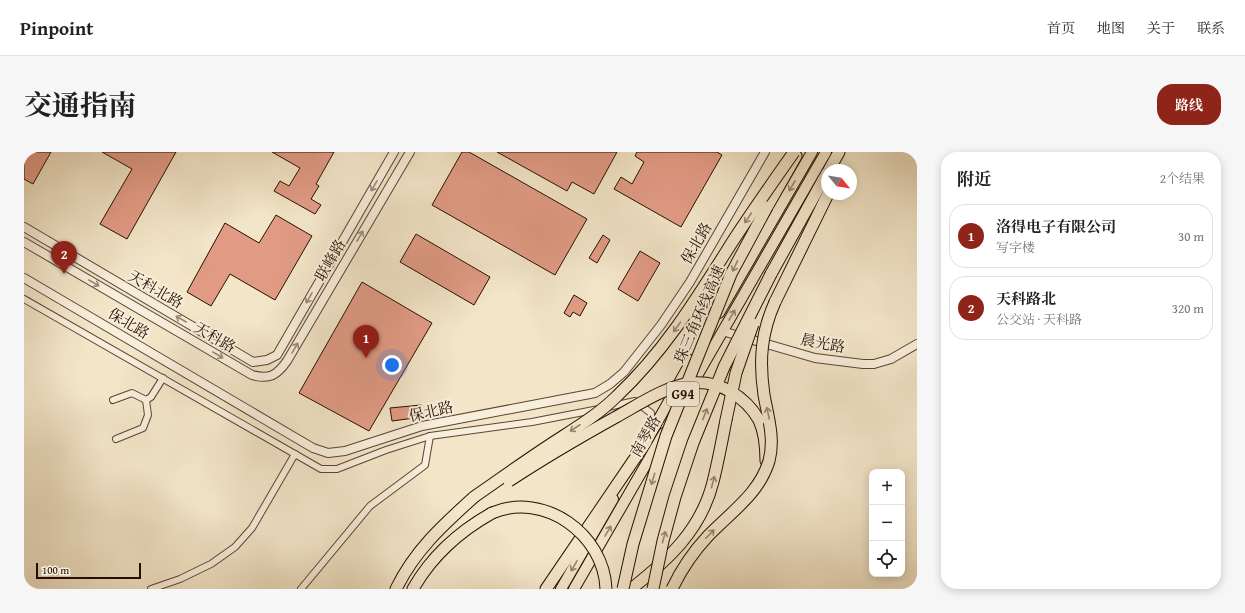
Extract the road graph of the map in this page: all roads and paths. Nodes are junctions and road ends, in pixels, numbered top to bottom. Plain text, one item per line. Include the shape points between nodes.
1 (394, 152) edge
2 (410, 152) edge
3 (765, 152) edge
4 (794, 152) edge
5 (799, 152) edge
6 (812, 152) edge
7 (826, 152) edge
8 (839, 152) edge
9 (845, 152) edge
10 (832, 164) edge
11 (840, 164) edge
12 (821, 184) edge
13 (825, 200) edge
14 (24, 227) edge
15 (24, 242) edge
16 (771, 274) junction
17 (24, 278) edge
18 (24, 299) edge
19 (722, 331) junction
20 (917, 344) edge
21 (277, 355) joint
22 (270, 377) joint
23 (163, 378) junction
24 (674, 392) junction
25 (113, 400) dead end
26 (146, 400) junction
27 (635, 401) junction
28 (652, 430) junction
29 (430, 436) junction
30 (116, 439) dead end
31 (646, 442) junction
32 (295, 454) junction
33 (765, 471) junction
34 (476, 499) junction
35 (151, 589) edge
36 (301, 589) edge
37 (396, 589) edge
38 (412, 589) edge
39 (546, 589) edge
40 (561, 589) edge
41 (574, 589) edge
42 (606, 589) edge
43 (623, 589) edge
44 (631, 589) edge
45 (653, 589) edge
46 (672, 589) edge

1 -> 21 street, 联峰路
22 -> 2 street, 联峰路 via 279,372 287,361
3 - 17 street, 保北路 via 690,282 661,325 624,372 610,384 595,393 422,426 345,451 328,453 313,448
4 -> 34 highway, bridge via 739,231 688,312 642,371 596,413 521,463
5 -> 43 highway, 珠三角环线高速 / G94, bridge via 742,252 710,326 666,436 633,544
6 -> 24 main road, 南琴路
19 -> 7 main road, 南琴路
8 - 10 highway
9 - 11 highway
12 - 16 highway, G94
33 -> 13 highway, bridge via 770,452 771,432 762,378 761,353 764,331 775,302
21 -> 14 street, 天科北路 via 253,362
15 -> 22 street, 天科路 via 252,375
44 -> 16 highway, bridge via 677,549 704,508 713,483 736,373
45 -> 16 highway, G94, bridge via 675,497 693,443 724,367
18 - 23 street
19 - 20 street, 晨光路 via 815,358 863,364 874,364 891,358
41 -> 19 main road, 南琴路
23 - 26 street via 151,397
23 - 32 street
24 - 27 street
24 - 28 main road, 南琴路
25 - 26 street via 132,393
26 - 30 street via 148,415 143,428
27 - 28 street via 651,413
27 - 29 street via 532,422
28 - 31 main road, 南琴路
29 - 32 street via 337,469 321,469
29 - 36 street via 425,465 370,506
31 - 39 highway
31 -> 40 main road, 南琴路
32 - 35 street via 252,528 235,546 211,564
33 - 34 highway, bridge via 764,433 751,407 739,397 715,385 690,383 670,389 630,409
46 -> 33 highway, bridge via 692,555 746,500
34 - 37 highway via 437,530 410,565
38 - 42 highway, bridge via 431,563 470,526 492,513 508,508 529,507 543,509 565,519 579,531 604,570

